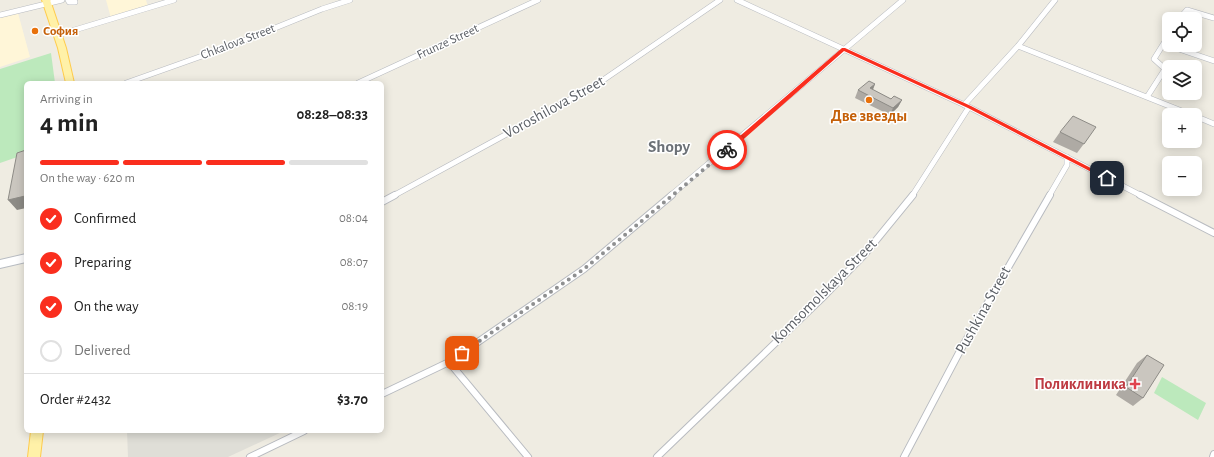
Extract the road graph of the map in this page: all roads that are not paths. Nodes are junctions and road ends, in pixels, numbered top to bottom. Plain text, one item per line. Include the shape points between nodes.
1 (62, 0) edge
2 (68, 0) edge
3 (174, 0) edge
4 (350, 0) edge
5 (538, 0) edge
6 (720, 0) edge
7 (737, 0) edge
8 (903, 0) edge
9 (1055, 0) edge
10 (46, 1) edge
11 (75, 2) dead end
12 (1184, 12) edge
13 (1194, 12) edge
14 (1202, 14) edge
15 (0, 15) edge
16 (1214, 18) edge
17 (58, 35) junction
18 (1018, 46) junction
19 (1162, 47) edge
20 (844, 49) junction
21 (1188, 52) edge
22 (1214, 61) edge
23 (70, 81) edge
24 (132, 81) edge
25 (362, 81) edge
26 (1147, 97) junction
27 (967, 106) junction
28 (1174, 108) edge
29 (1202, 119) edge
30 (1214, 124) edge
31 (1067, 157) junction
32 (1080, 164) junction
33 (1067, 165) junction
34 (384, 201) edge
35 (1214, 233) edge
36 (24, 258) edge
37 (0, 264) edge
38 (449, 362) junction
39 (384, 393) edge
40 (36, 433) edge
41 (300, 433) edge
42 (1214, 454) edge
43 (34, 457) edge
44 (250, 457) edge
45 (528, 457) edge
46 (657, 457) edge
47 (904, 457) edge
48 (1213, 457) edge

1 - 10 street
2 - 11 street
3 - 17 street
4 - 24 street, Chkalova Street
5 - 25 street, Frunze Street
6 - 34 street, Voroshilova Street via 593,87
7 - 20 street
8 - 20 street
9 - 18 street, Komsomolskaya Street
10 - 15 street
10 - 17 main road
12 - 13 street
14 - 16 street
17 - 23 main road
18 - 26 street
18 - 27 street, Komsomolskaya Street
19 - 26 street via 1154,59 1165,69
20 - 27 street
20 - 38 street via 584,269
21 - 22 street
26 - 28 street
27 - 31 street
27 - 46 street, Komsomolskaya Street via 907,204 864,254
29 - 30 street
31 - 32 street
31 - 33 street, Pushkina Street
32 - 33 street
32 - 35 street
33 - 47 street, Pushkina Street via 961,349
36 - 37 main road
38 - 39 street
38 - 45 street
40 - 43 main road
41 - 44 street
42 - 48 street

